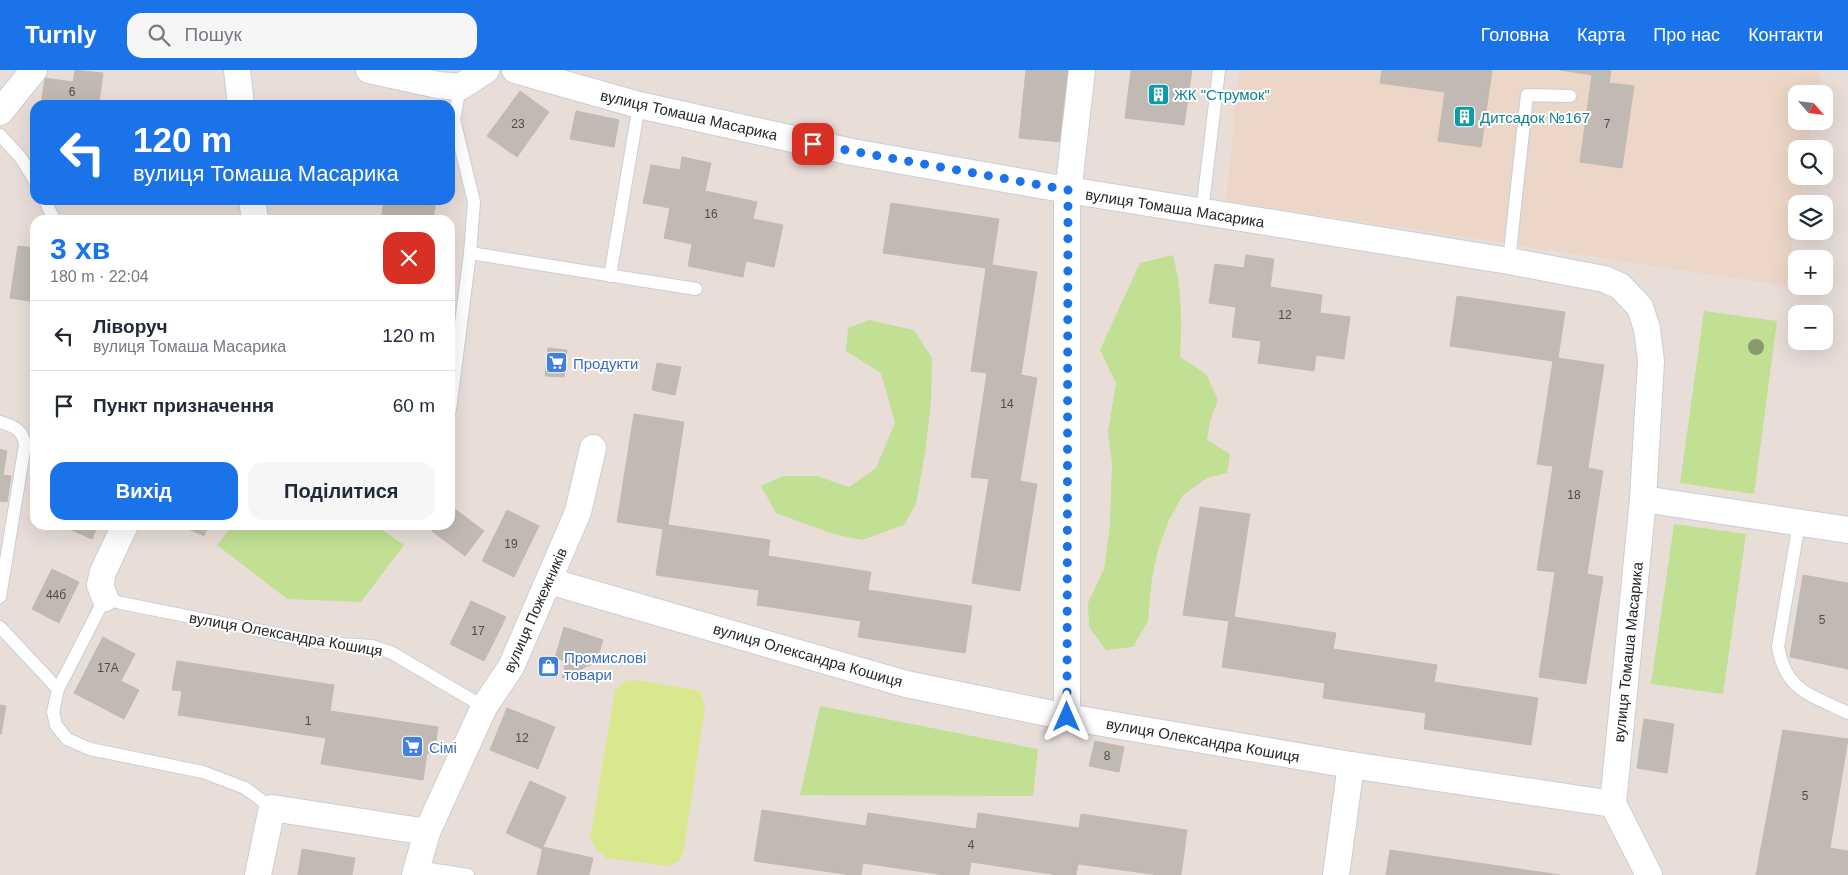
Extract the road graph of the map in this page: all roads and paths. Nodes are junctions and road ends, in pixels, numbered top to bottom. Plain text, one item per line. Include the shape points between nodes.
1 (34, 70) edge
2 (237, 70) edge
3 (369, 70) edge
4 (486, 70) edge
5 (515, 70) edge
6 (1082, 70) edge
7 (1219, 70) edge
8 (460, 87) junction
9 (1570, 96) dead end
10 (240, 100) edge
11 (638, 106) junction
12 (0, 112) edge
13 (455, 114) edge
14 (455, 124) edge
15 (0, 135) edge
16 (30, 173) edge
17 (1068, 190) junction
18 (1202, 212) junction
19 (470, 253) junction
20 (1509, 261) junction
21 (610, 276) junction
22 (696, 289) dead end
23 (455, 371) edge
24 (0, 422) edge
25 (593, 448) dead end
26 (1643, 499) junction
27 (1799, 523) junction
28 (123, 530) edge
29 (1848, 530) edge
30 (549, 581) junction
31 (0, 597) edge
32 (105, 598) junction
33 (0, 627) edge
34 (58, 689) junction
35 (484, 707) junction
36 (1848, 713) edge
37 (1067, 717) junction
38 (1351, 765) junction
39 (1613, 804) junction
40 (272, 808) junction
41 (427, 832) junction
42 (416, 871) edge
43 (258, 875) edge
44 (468, 875) edge
45 (1336, 875) edge
46 (1649, 875) edge

1 - 12 street
2 - 10 street
3 - 8 street
4 - 8 street
5 - 11 street, вулиця Томаша Масарика
6 - 17 street
7 - 18 lane
8 - 13 lane
9 - 20 lane via 1527,96
11 - 17 street, вулиця Томаша Масарика via 852,152
11 - 21 lane
14 - 19 lane via 474,202
15 - 16 lane
17 - 18 street, вулиця Томаша Масарика
17 - 37 street
18 - 20 street, вулиця Томаша Масарика
19 - 21 lane
19 - 23 lane
20 - 26 street, вулиця Томаша Масарика via 1604,279 1620,286 1640,307 1651,361
21 - 22 lane
24 - 31 lane via 13,425 24,435 25,445
25 - 30 street, вулиця Пожежників via 578,512
26 - 27 street
26 - 39 street, вулиця Томаша Масарика
27 - 29 street
27 - 36 lane via 1778,647 1781,661 1794,685
28 - 32 street via 103,572 100,585
30 - 35 street, вулиця Пожежників via 511,667
30 - 37 street, вулиця Олександра Кошиця via 906,684
32 - 34 lane
32 - 35 lane, вулиця Олександра Кошиця via 322,642 372,646 392,652
33 - 34 lane
34 - 40 lane via 53,712 56,725 68,739 90,749 202,772 245,788
35 - 41 street, вулиця Пожежників
37 - 38 street, вулиця Олександра Кошиця
38 - 39 street, вулиця Олександра Кошиця
38 - 45 street
39 - 46 street
40 - 41 street
40 - 43 street
41 - 42 street, вулиця Пожежників
42 - 44 lane

